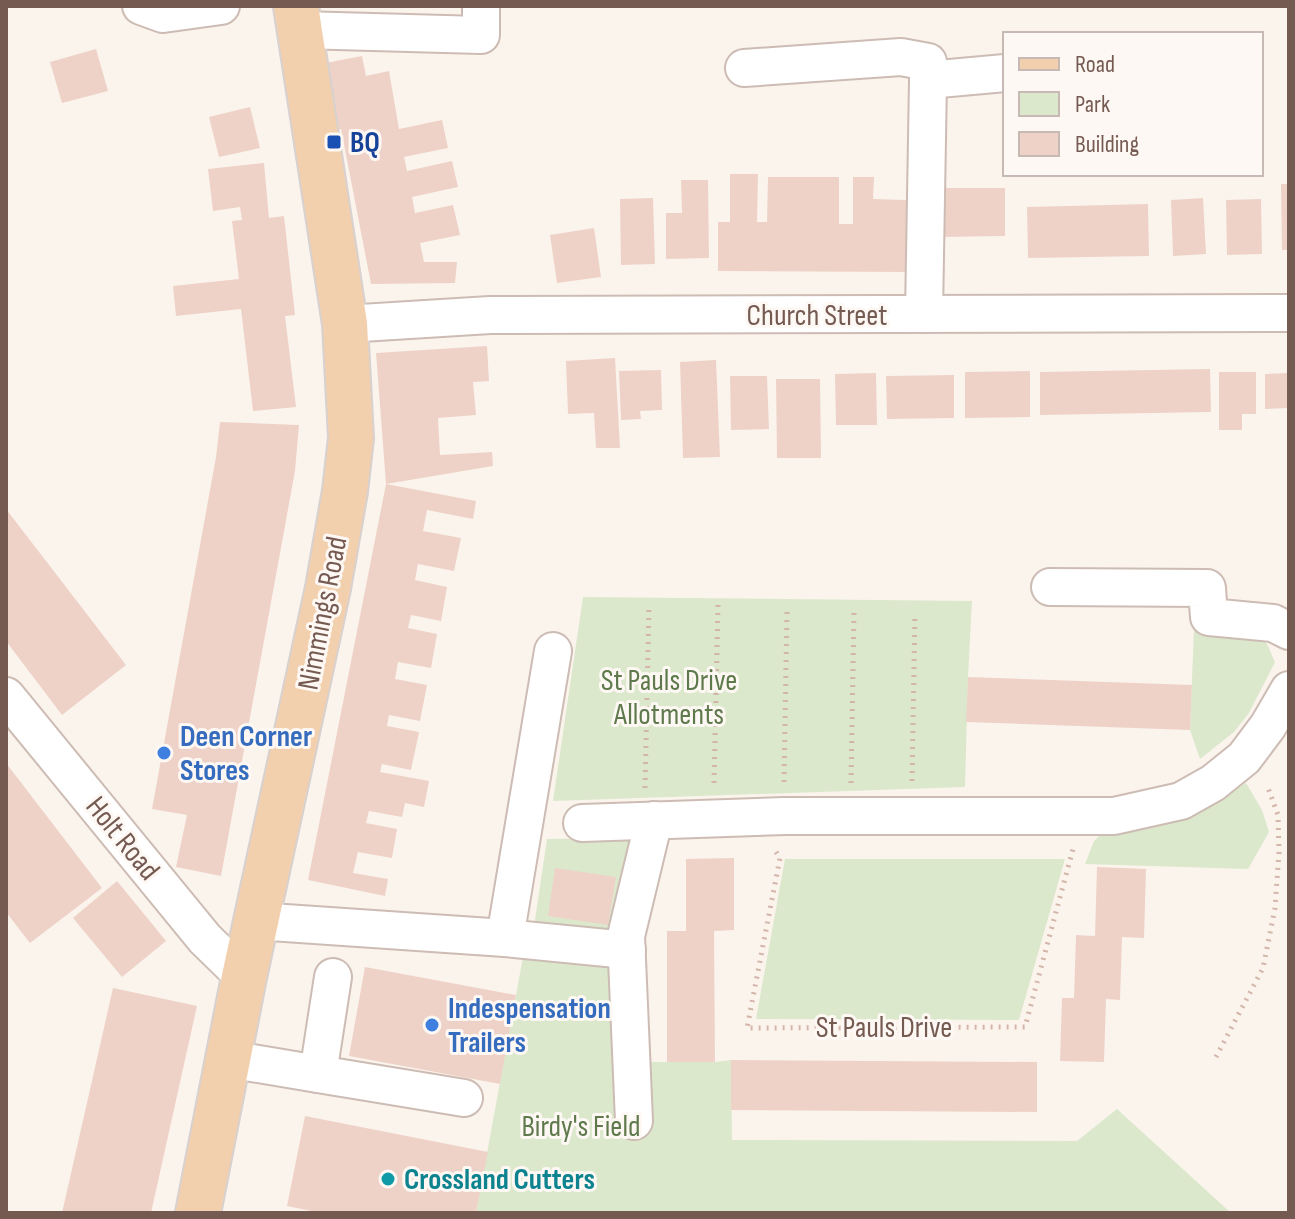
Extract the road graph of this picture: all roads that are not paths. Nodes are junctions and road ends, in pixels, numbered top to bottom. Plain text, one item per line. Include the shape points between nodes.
1 (141, 6) edge
2 (221, 6) edge
3 (481, 6) edge
4 (298, 18) edge
5 (744, 68) dead end
6 (1003, 73) edge
7 (928, 80) junction
8 (1289, 313) edge
9 (924, 314) junction
10 (345, 324) junction
11 (1050, 587) dead end
12 (1289, 631) edge
13 (553, 651) dead end
14 (1289, 690) edge
15 (6, 696) edge
16 (649, 820) junction
17 (582, 823) dead end
18 (256, 921) junction
19 (505, 938) junction
20 (627, 950) junction
21 (244, 977) junction
22 (333, 977) dead end
23 (228, 1059) junction
24 (318, 1074) junction
25 (464, 1098) dead end
26 (634, 1121) dead end
27 (198, 1213) edge

1 - 2 street via 163,14
3 - 4 street via 481,35
4 - 10 main road, Nimmings Road
5 - 7 street via 901,57 928,62
6 - 7 street
7 - 9 street
8 - 9 street, Church Street
9 - 10 street, Church Street via 490,315
10 - 18 main road, Nimmings Road via 351,438 345,491
11 - 12 street via 1207,588 1209,617 1273,623
13 - 19 street
14 - 16 street via 1244,758 1213,783 1181,801 1114,816
15 - 21 street, Holt Road via 205,939
16 - 17 street
16 - 20 street
18 - 19 street
18 - 21 main road, Nimmings Road
19 - 20 street
20 - 26 street
21 - 23 main road, Nimmings Road
22 - 24 street
23 - 24 street
23 - 27 main road, Nimmings Road
24 - 25 street

